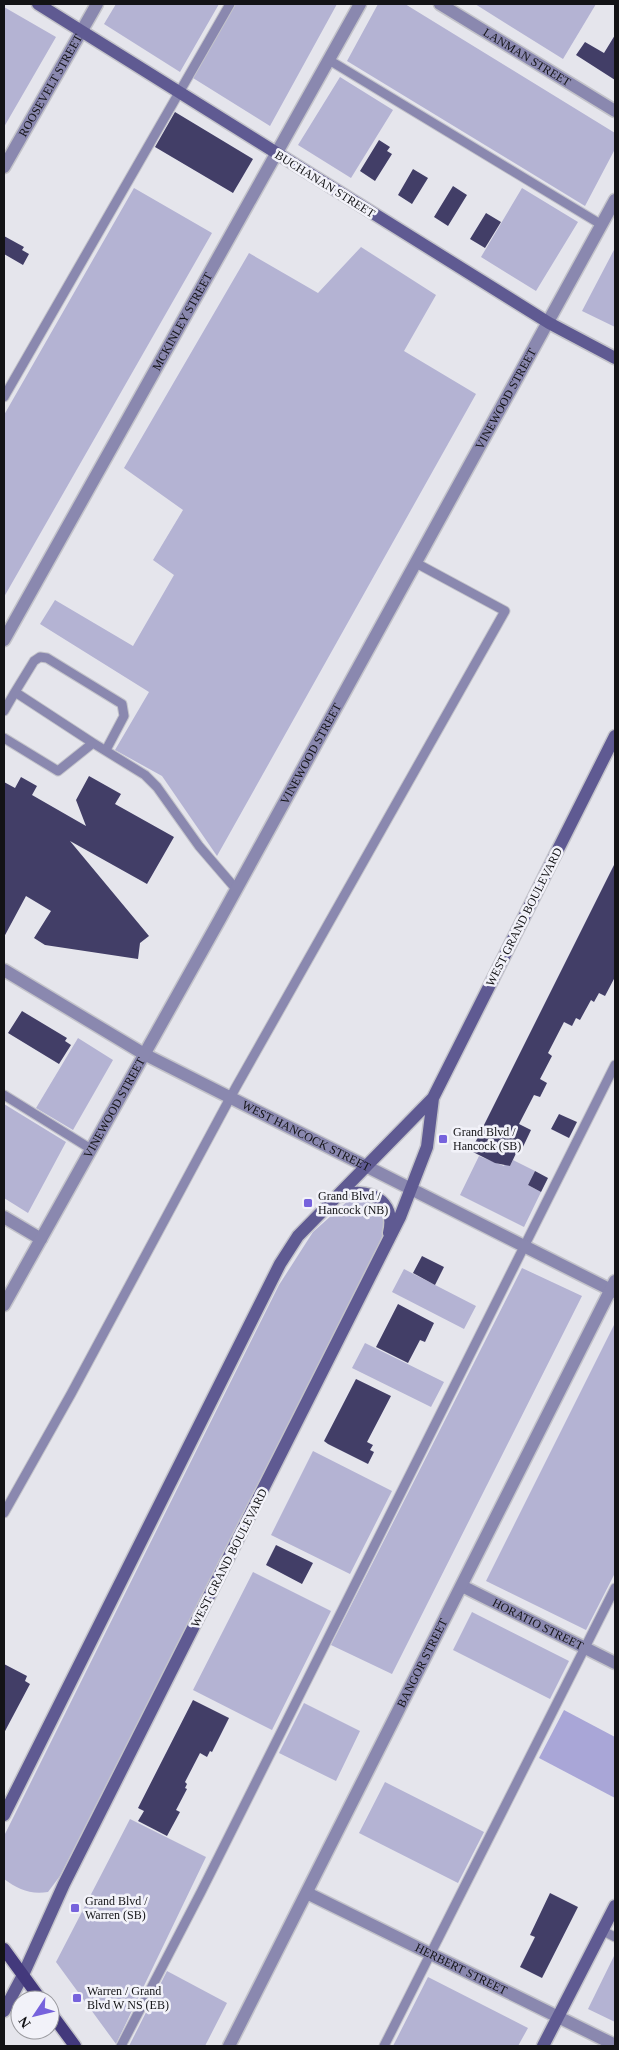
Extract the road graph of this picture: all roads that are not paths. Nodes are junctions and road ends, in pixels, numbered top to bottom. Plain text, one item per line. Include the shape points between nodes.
1 (38, 4) edge
2 (97, 4) edge
3 (230, 4) edge
4 (360, 4) edge
5 (440, 4) edge
6 (81, 31) junction
7 (329, 60) junction
8 (179, 93) junction
9 (615, 111) edge
10 (277, 154) junction
11 (4, 167) edge
12 (615, 200) edge
13 (602, 225) junction
14 (549, 323) junction
15 (615, 358) edge
16 (4, 397) edge
17 (416, 563) junction
18 (4, 640) edge
19 (15, 692) junction
20 (4, 711) edge
21 (615, 736) edge
22 (4, 738) edge
23 (93, 743) junction
24 (106, 750) junction
25 (236, 889) junction
26 (4, 970) edge
27 (144, 1054) junction
28 (615, 1065) edge
29 (4, 1095) edge
30 (230, 1098) junction
31 (433, 1098) junction
32 (91, 1149) junction
33 (366, 1166) junction
34 (411, 1189) junction
35 (336, 1197) junction
36 (4, 1217) edge
37 (40, 1240) junction
38 (387, 1245) junction
39 (524, 1246) junction
40 (614, 1288) edge
41 (4, 1305) edge
42 (4, 1513) edge
43 (462, 1586) junction
44 (615, 1588) edge
45 (585, 1648) junction
46 (615, 1663) edge
47 (4, 1815) edge
48 (307, 1893) junction
49 (615, 1906) edge
50 (603, 1930) junction
51 (615, 1937) edge
52 (4, 1949) edge
53 (431, 1954) junction
54 (23, 1975) junction
55 (34, 1990) edge
56 (4, 2011) edge
57 (558, 2016) junction
58 (60, 2026) edge
59 (615, 2045) edge
60 (75, 2046) edge
61 (121, 2046) edge
62 (229, 2046) edge
63 (384, 2046) edge
64 (543, 2046) edge

1 - 6 main road, BUCHANAN STREET
2 - 6 street, ROOSEVELT STREET
3 - 8 lane
4 - 7 street, MCKINLEY STREET
5 - 9 street, LANMAN STREET
6 - 8 main road, BUCHANAN STREET
6 - 11 street, ROOSEVELT STREET
7 - 10 street, MCKINLEY STREET
7 - 13 lane
8 - 10 main road, BUCHANAN STREET
8 - 16 lane
10 - 14 main road, BUCHANAN STREET
10 - 18 street, MCKINLEY STREET
12 - 13 street, VINEWOOD STREET
13 - 14 street, VINEWOOD STREET
14 - 15 main road, BUCHANAN STREET
14 - 17 street, VINEWOOD STREET
17 - 25 street, VINEWOOD STREET
17 - 30 lane via 505,611
19 - 20 lane
19 - 23 lane
19 - 24 lane via 34,661 40,657 47,658 122,704 124,716
21 - 31 main road, WEST GRAND BOULEVARD
22 - 23 lane via 58,771
23 - 24 lane
24 - 25 lane via 145,775
25 - 27 street, VINEWOOD STREET
26 - 27 street, WEST HANCOCK STREET
27 - 30 street, WEST HANCOCK STREET
27 - 32 street, VINEWOOD STREET
28 - 39 lane
29 - 32 lane
30 - 33 street, WEST HANCOCK STREET
30 - 42 lane via 72,1394
31 - 33 main road, WEST GRAND BOULEVARD
31 - 34 main road, WEST GRAND BOULEVARD via 427,1147
32 - 37 street, VINEWOOD STREET
33 - 34 street, WEST HANCOCK STREET
33 - 35 main road, WEST GRAND BOULEVARD
34 - 38 main road, WEST GRAND BOULEVARD
34 - 39 street, WEST HANCOCK STREET
35 - 38 main road via 357,1191 384,1203 391,1214
35 - 47 main road, WEST GRAND BOULEVARD via 298,1236 280,1264
36 - 37 street
37 - 41 street, VINEWOOD STREET
38 - 54 main road, WEST GRAND BOULEVARD via 64,1884
39 - 40 street, WEST HANCOCK STREET
39 - 61 lane via 206,1884
40 - 43 street, BANGOR STREET
43 - 45 street, HORATIO STREET
43 - 48 street, BANGOR STREET
44 - 45 lane
45 - 46 street, HORATIO STREET
45 - 53 lane
48 - 53 street, HERBERT STREET
48 - 62 street, BANGOR STREET
49 - 50 main road
50 - 51 lane
50 - 57 main road
52 - 54 main road
53 - 57 street, HERBERT STREET
53 - 63 lane
54 - 55 main road
54 - 56 main road, WEST GRAND BOULEVARD
57 - 59 street, HERBERT STREET
57 - 64 main road
58 - 60 main road

